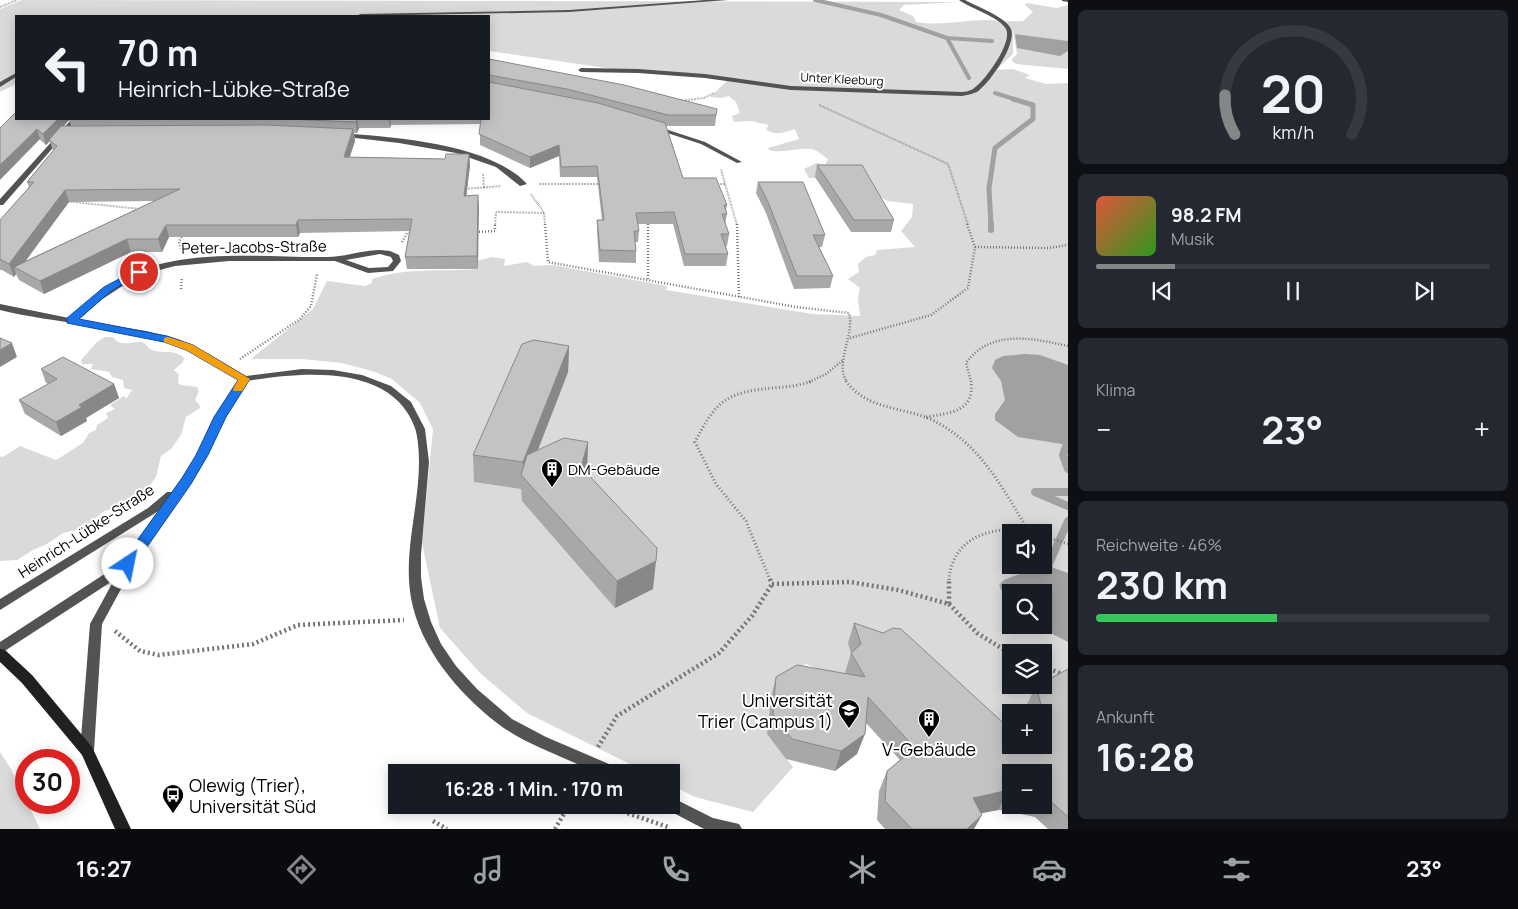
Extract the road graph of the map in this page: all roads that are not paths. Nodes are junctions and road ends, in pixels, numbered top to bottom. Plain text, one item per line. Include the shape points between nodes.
1 (726, 0) edge
2 (961, 0) edge
3 (1064, 0) edge
4 (1068, 1) edge
5 (404, 15) edge
6 (581, 70) dead end
7 (15, 75) edge
8 (0, 86) edge
9 (73, 120) edge
10 (647, 125) edge
11 (62, 133) junction
12 (72, 133) edge
13 (334, 135) edge
14 (739, 162) dead end
15 (524, 184) road end
16 (0, 203) edge
17 (336, 259) junction
18 (0, 307) edge
19 (71, 320) junction
20 (244, 379) junction
21 (186, 481) junction
22 (128, 564) junction
23 (0, 605) edge
24 (0, 649) edge
25 (0, 654) edge
26 (87, 751) junction
27 (595, 764) edge
28 (680, 809) edge
29 (123, 829) edge
30 (734, 829) edge

1 - 5 street via 579,11
2 - 6 street, Unter Kleeburg via 1006,25 1010,34 1002,57 976,89 968,93 948,96 791,88 674,74
3 - 4 street
7 - 8 street
9 - 11 street
10 - 14 street via 703,143
11 - 12 street
11 - 16 street
13 - 15 street via 380,138 450,151 496,164
17 - 17 street, Peter-Jacobs-Straße via 368,270 383,270 397,262 395,255 372,252
17 - 19 street, Peter-Jacobs-Straße via 183,260 149,268 118,282
18 - 19 street
19 - 20 street via 167,339 190,347
20 - 21 street, Heinrich-Lübke-Straße
20 - 27 street via 274,373 348,373 385,386 401,397 421,427 424,461 414,544 414,580 424,619 436,647 483,702 518,730
21 - 22 street, Heinrich-Lübke-Straße
21 - 23 street, Heinrich-Lübke-Straße via 152,511
22 - 24 street, Heinrich-Lübke-Straße
22 - 26 street, Heinrich-Lübke-Straße via 96,624
25 - 26 main road via 27,679
26 - 29 main road
28 - 30 street via 711,825

